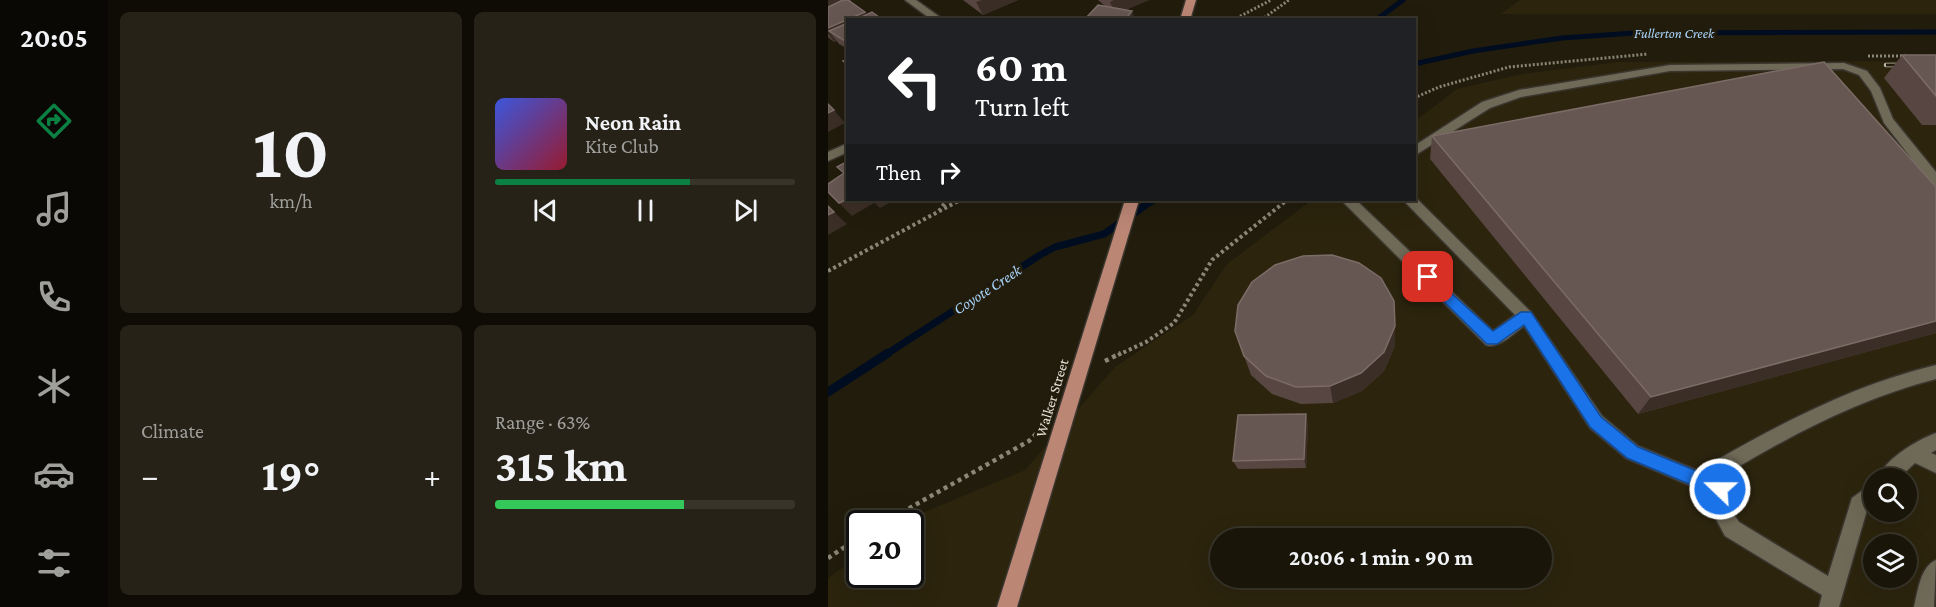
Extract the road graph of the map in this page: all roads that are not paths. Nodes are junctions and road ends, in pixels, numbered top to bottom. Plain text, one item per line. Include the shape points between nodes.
1 (910, 0) edge
2 (1191, 0) edge
3 (936, 18) edge
4 (1186, 18) edge
5 (846, 148) edge
6 (1416, 151) edge
7 (828, 157) edge
8 (1936, 182) edge
9 (1132, 201) edge
10 (1349, 201) edge
11 (1411, 201) edge
12 (1526, 316) junction
13 (1936, 372) edge
14 (1936, 441) edge
15 (1913, 453) junction
16 (1936, 464) edge
17 (1897, 468) edge
18 (1720, 489) junction
19 (1863, 501) edge
20 (1936, 570) edge
21 (1832, 599) edge
22 (1007, 607) edge
23 (1924, 607) edge

1 - 3 street
2 - 4 main road
5 - 7 street
6 - 8 street via 1486,105 1519,94 1670,68 1845,66 1863,73 1876,90 1888,120
9 - 22 main road, Walker Street
10 - 12 street via 1492,340
11 - 12 street
12 - 18 street via 1596,422 1632,452
13 - 18 street via 1904,379 1809,416 1723,466
14 - 15 street
15 - 16 street
15 - 17 street
18 - 21 street via 1718,506 1732,529
19 - 21 street
20 - 23 street

